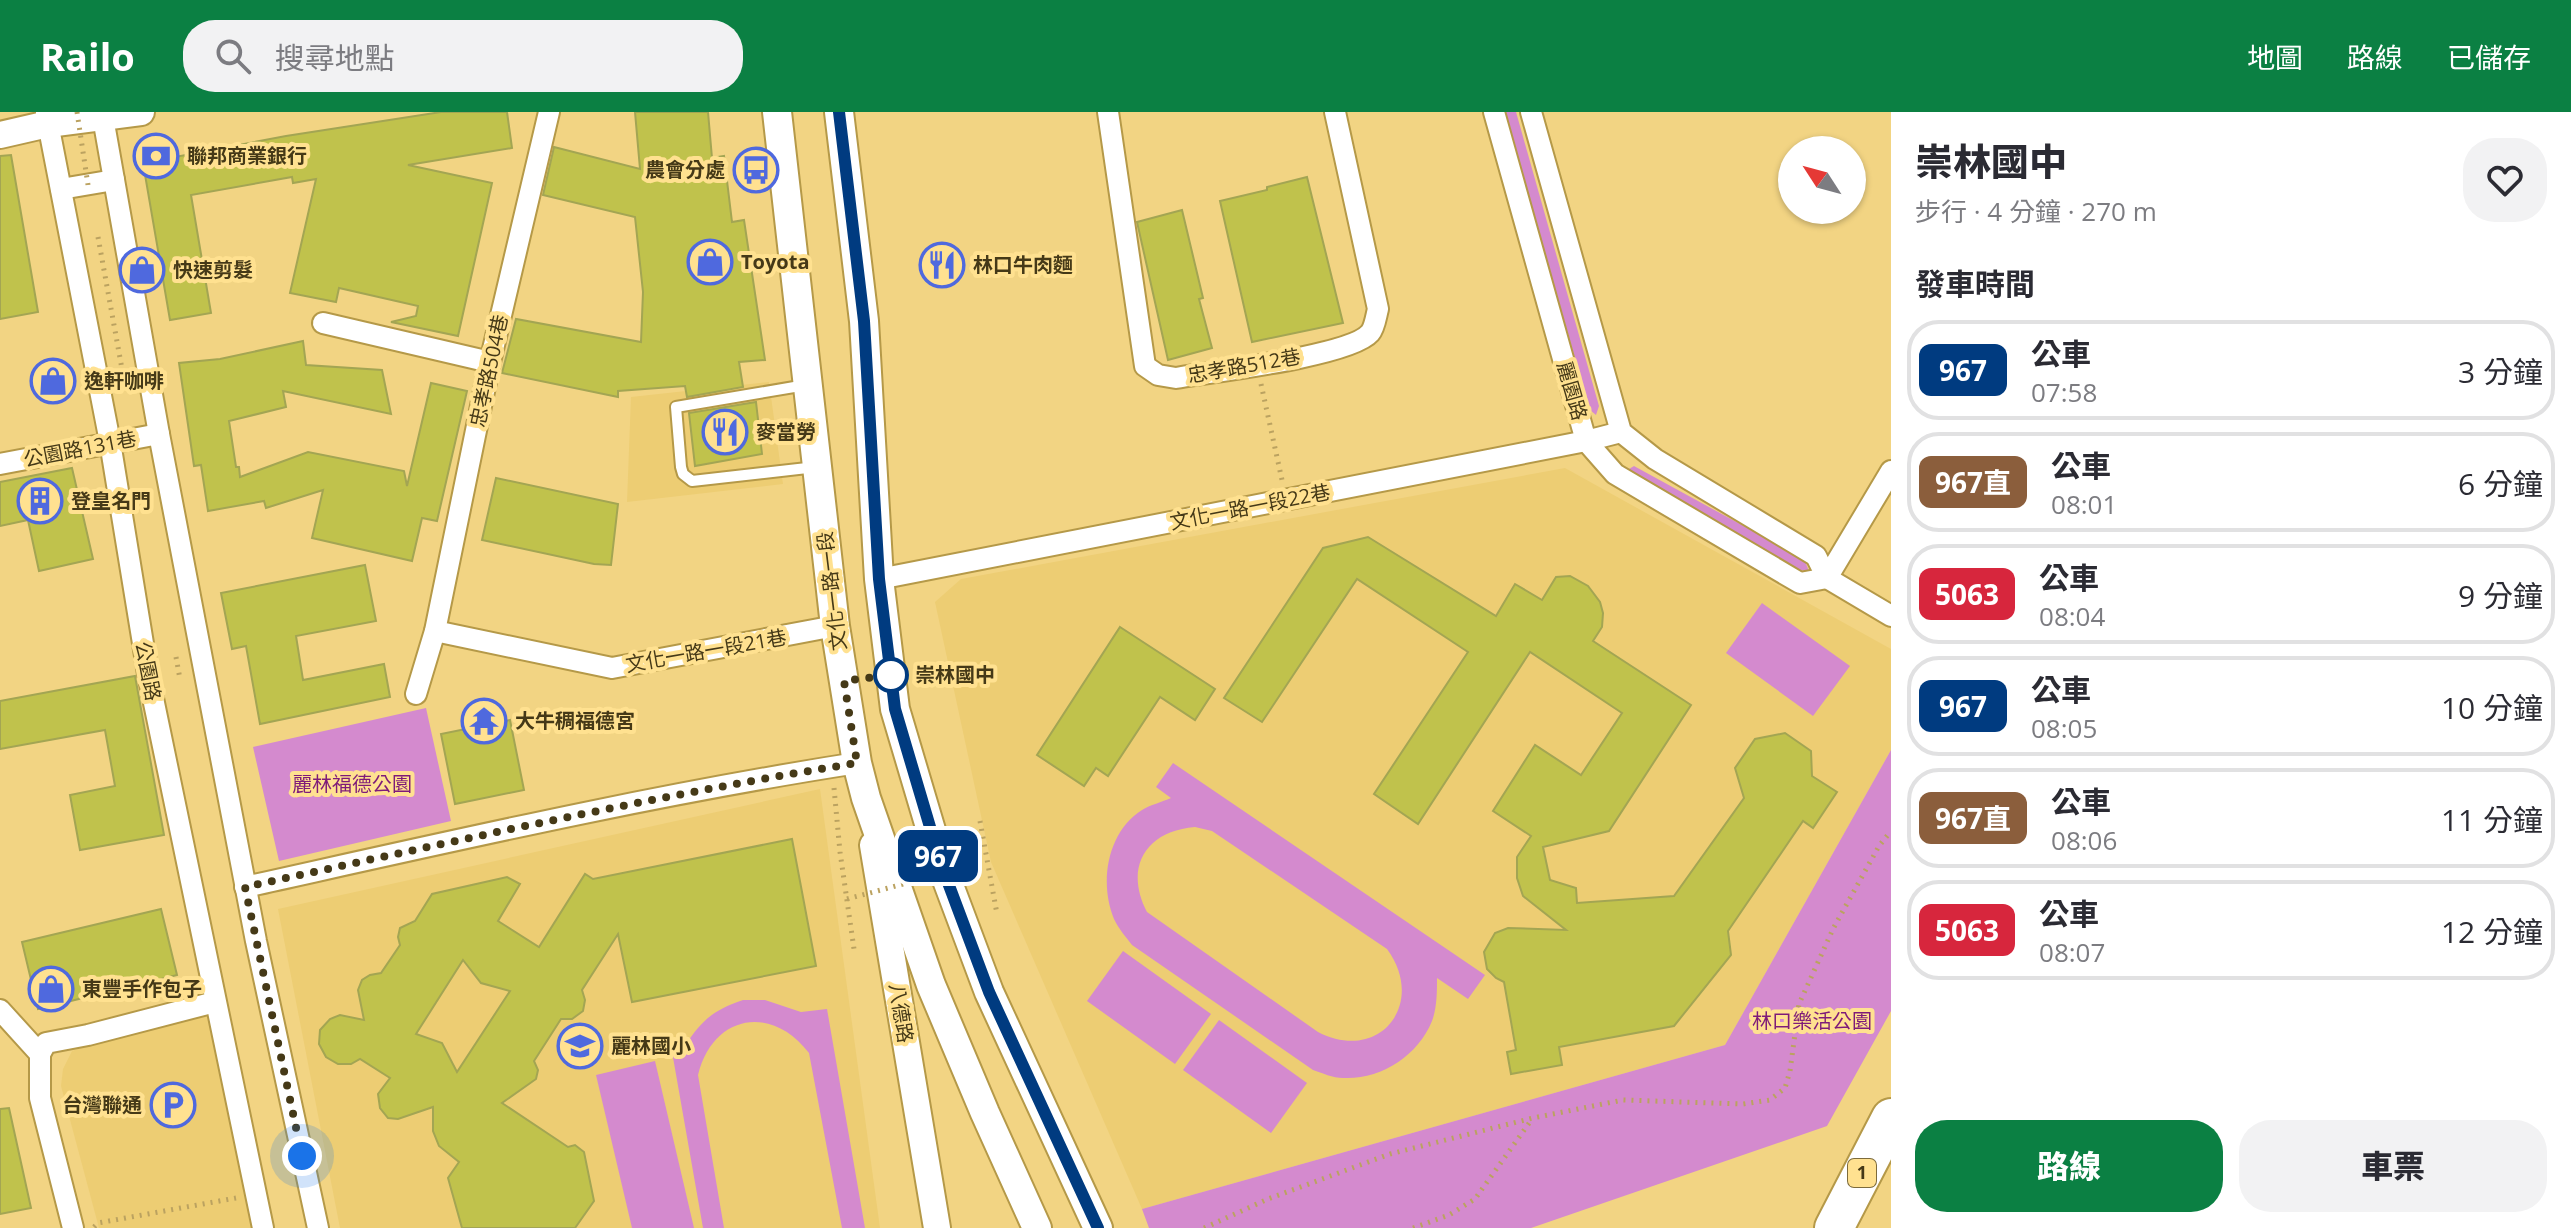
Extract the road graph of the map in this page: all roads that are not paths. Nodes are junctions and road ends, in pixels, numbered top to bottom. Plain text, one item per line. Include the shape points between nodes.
1 (141, 112) edge
2 (549, 112) edge
3 (777, 112) edge
4 (839, 112) edge
5 (1108, 112) edge
6 (1335, 112) edge
7 (1494, 112) edge
8 (1531, 112) edge
9 (94, 113) edge
10 (46, 118) edge
11 (0, 135) edge
12 (114, 180) junction
13 (61, 189) junction
14 (323, 323) dead end
15 (490, 362) junction
16 (808, 385) junction
17 (1621, 432) junction
18 (159, 434) junction
19 (1586, 441) junction
20 (110, 442) junction
21 (0, 464) edge
22 (817, 467) junction
23 (1891, 471) edge
24 (1827, 578) junction
25 (879, 579) junction
26 (1891, 616) edge
27 (835, 626) junction
28 (435, 631) junction
29 (416, 694) dead end
30 (857, 763) junction
31 (866, 798) junction
32 (245, 887) junction
33 (215, 1002) junction
34 (0, 1010) edge
35 (40, 1054) junction
36 (1891, 1118) edge
37 (73, 1228) edge
38 (263, 1228) edge
39 (318, 1228) edge
40 (937, 1228) edge
41 (1037, 1228) edge
42 (1098, 1228) edge
43 (1834, 1228) edge

1 - 9 street
2 - 15 street, 忠孝路504巷
3 - 16 main road, 文化一路一段
4 - 25 main road via 864,321
5 - 6 street, 忠孝路512巷 via 1145,366 1176,378 1329,351 1372,332 1378,309
7 - 19 street, 麗園路
8 - 17 street, 麗園路
9 - 10 street
9 - 12 street
10 - 11 street
10 - 13 street, 公園路
12 - 13 street
12 - 18 street
13 - 20 street, 公園路
14 - 15 street
15 - 28 street, 忠孝路504巷
16 - 22 main road, 文化一路一段
16 - 22 lane via 676,407 681,467 692,481
17 - 19 street, 文化一路一段22巷
17 - 24 street, 麗園路 via 1655,459 1816,556
18 - 20 street, 公園路131巷
18 - 32 street
19 - 24 street, 麗園路 via 1615,474 1800,583
19 - 25 street, 文化一路一段22巷
20 - 21 street, 公園路131巷
20 - 33 street, 公園路 via 148,674
22 - 27 main road, 文化一路一段
23 - 24 street
24 - 26 street, 麗園路
25 - 42 main road via 895,709 941,864 989,992
27 - 28 street, 文化一路一段21巷 via 612,668
27 - 30 main road, 文化一路一段
28 - 29 street, 忠孝路504巷
30 - 31 main road, 文化一路一段
30 - 32 street via 496,832
31 - 40 street, 八德路
31 - 41 main road, 文化一路一段 via 931,985
32 - 39 street
33 - 35 street via 46,1043
33 - 38 street, 公園路
34 - 35 street
35 - 37 street via 40,1098
36 - 43 highway, 1

